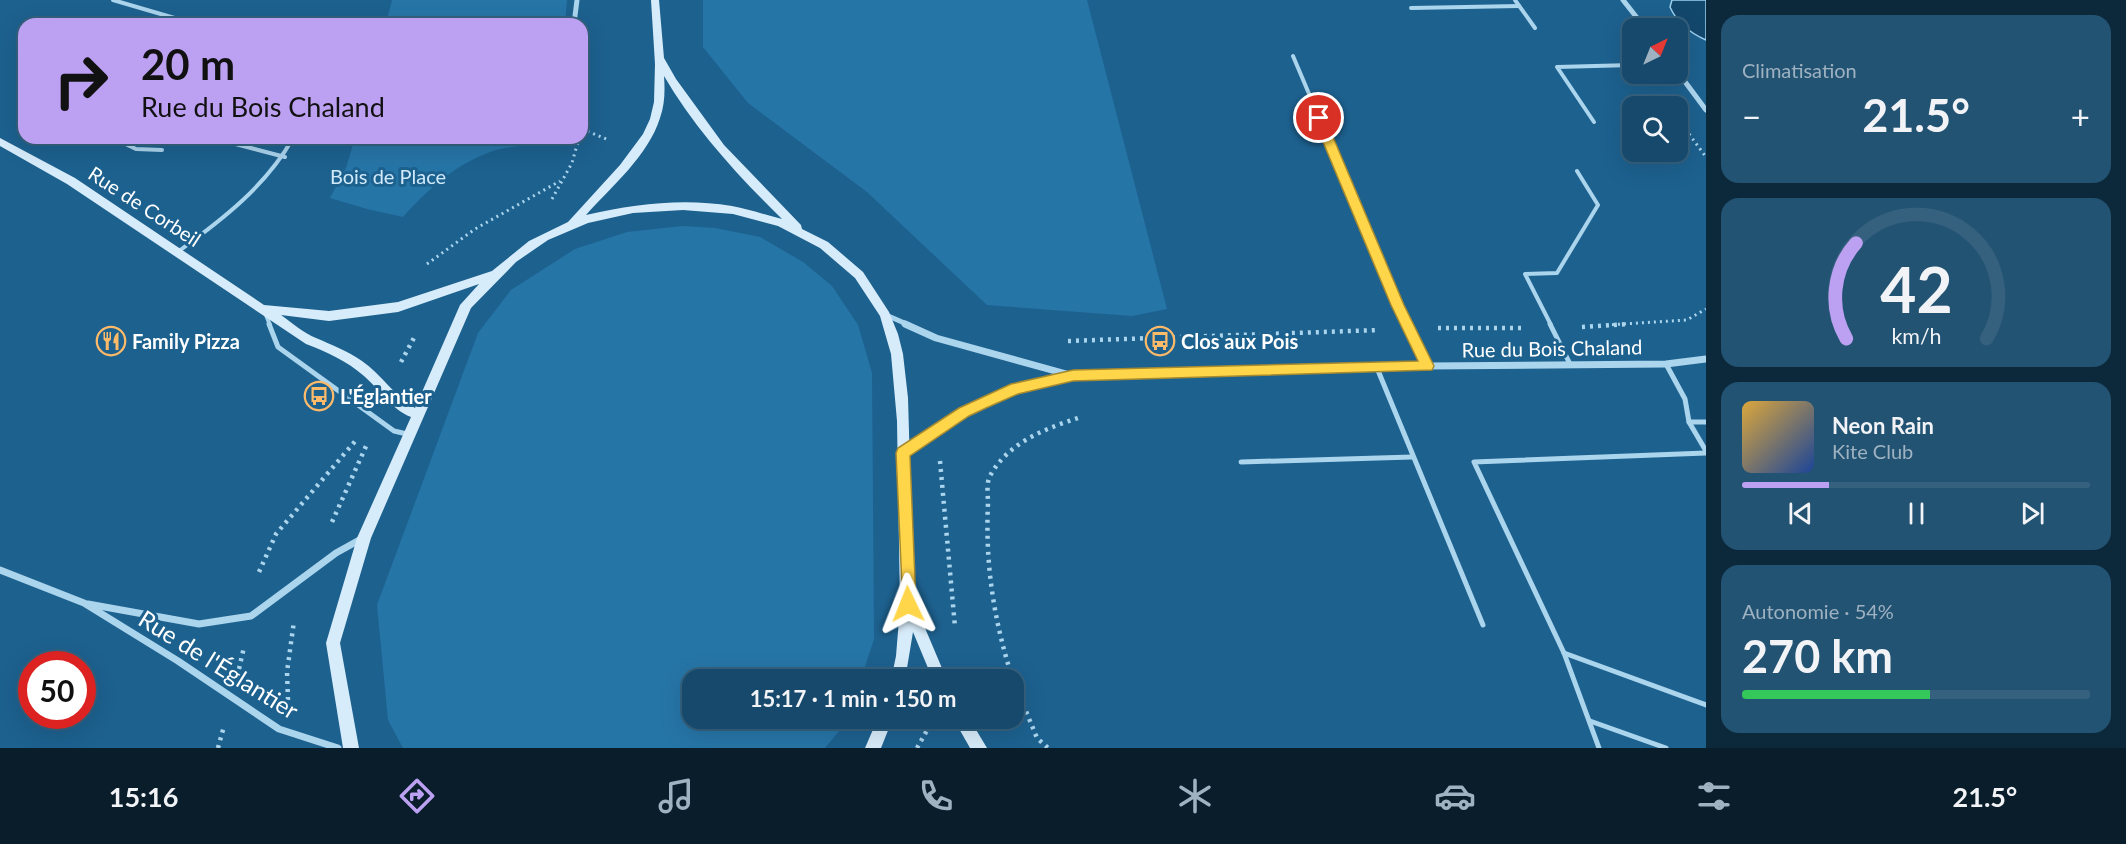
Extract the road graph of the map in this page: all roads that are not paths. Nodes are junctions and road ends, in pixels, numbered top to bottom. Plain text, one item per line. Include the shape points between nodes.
1 (113, 0) edge
2 (578, 0) edge
3 (655, 0) edge
4 (1515, 0) edge
5 (1623, 0) edge
6 (1519, 6) junction
7 (1411, 8) dead end
8 (174, 18) edge
9 (575, 18) edge
10 (1637, 18) edge
11 (1535, 28) dead end
12 (657, 53) junction
13 (1293, 56) dead end
14 (1622, 65) edge
15 (1687, 84) edge
16 (1706, 110) edge
17 (1594, 122) dead end
18 (0, 142) edge
19 (121, 144) edge
20 (235, 144) edge
21 (290, 144) edge
22 (162, 150) dead end
23 (285, 157) junction
24 (1577, 171) dead end
25 (572, 225) junction
26 (798, 229) junction
27 (179, 251) junction
28 (494, 274) junction
29 (264, 309) junction
30 (885, 315) junction
31 (1706, 359) edge
32 (1570, 364) junction
33 (1666, 364) junction
34 (1427, 366) junction
35 (1377, 368) junction
36 (1073, 376) junction
37 (417, 414) junction
38 (1689, 422) junction
39 (1706, 422) edge
40 (407, 434) junction
41 (1706, 452) edge
42 (903, 453) junction
43 (1412, 457) junction
44 (1241, 462) dead end
45 (364, 537) junction
46 (0, 570) edge
47 (84, 603) junction
48 (908, 604) junction
49 (1483, 625) dead end
50 (1564, 653) junction
51 (899, 669) edge
52 (935, 669) edge
53 (1706, 705) edge
54 (1590, 721) junction
55 (881, 729) edge
56 (967, 729) edge
57 (338, 748) edge
58 (351, 748) edge
59 (873, 748) edge
60 (979, 748) edge
61 (1599, 748) edge
62 (1666, 748) edge

1 - 8 lane
2 - 9 street
3 - 12 main road
4 - 6 lane
5 - 10 street
6 - 7 lane
6 - 11 lane
12 - 25 main road via 659,102 653,122 627,163
12 - 26 main road via 679,95 709,136
13 - 34 lane via 1397,305
14 - 17 lane via 1557,68
15 - 16 street
18 - 27 main road, Rue de Corbeil via 71,181
19 - 22 lane via 150,152
20 - 23 lane
21 - 23 lane
23 - 27 lane via 222,221
24 - 32 lane via 1598,205 1557,273 1525,274
25 - 26 main road via 633,208 678,204 743,213
25 - 28 main road via 543,237
26 - 30 main road via 840,255
27 - 29 main road, Rue de Corbeil
28 - 29 main road, Rue de Corbeil via 398,307 329,316
28 - 37 main road via 466,305
29 - 37 main road, Rue de Corbeil via 310,340 344,354 371,375 404,411
29 - 40 lane via 278,347 394,431
30 - 36 street, Rue du Bois Chaland via 936,338
30 - 42 main road via 897,360
31 - 33 street, Rue du Bois Chaland
32 - 33 street, Rue du Bois Chaland
32 - 34 street, Rue du Bois Chaland
33 - 38 lane via 1685,399
34 - 35 street, Rue du Bois Chaland
35 - 36 street, Rue du Bois Chaland
35 - 43 lane
36 - 42 street, Rue du Bois Chaland via 1016,388 964,412
37 - 40 main road
38 - 39 lane
38 - 41 lane
40 - 45 main road
41 - 50 lane via 1474,462
42 - 48 main road
43 - 44 lane
43 - 49 lane
45 - 47 street, Rue de l'Églantier via 251,616 199,624
45 - 58 main road via 333,643
46 - 47 street, Rue de l'Églantier
47 - 57 street, Rue de l'Églantier via 279,729
48 - 51 main road
48 - 52 main road
50 - 53 lane
50 - 54 lane
54 - 61 lane
54 - 62 lane
55 - 59 main road
56 - 60 main road

